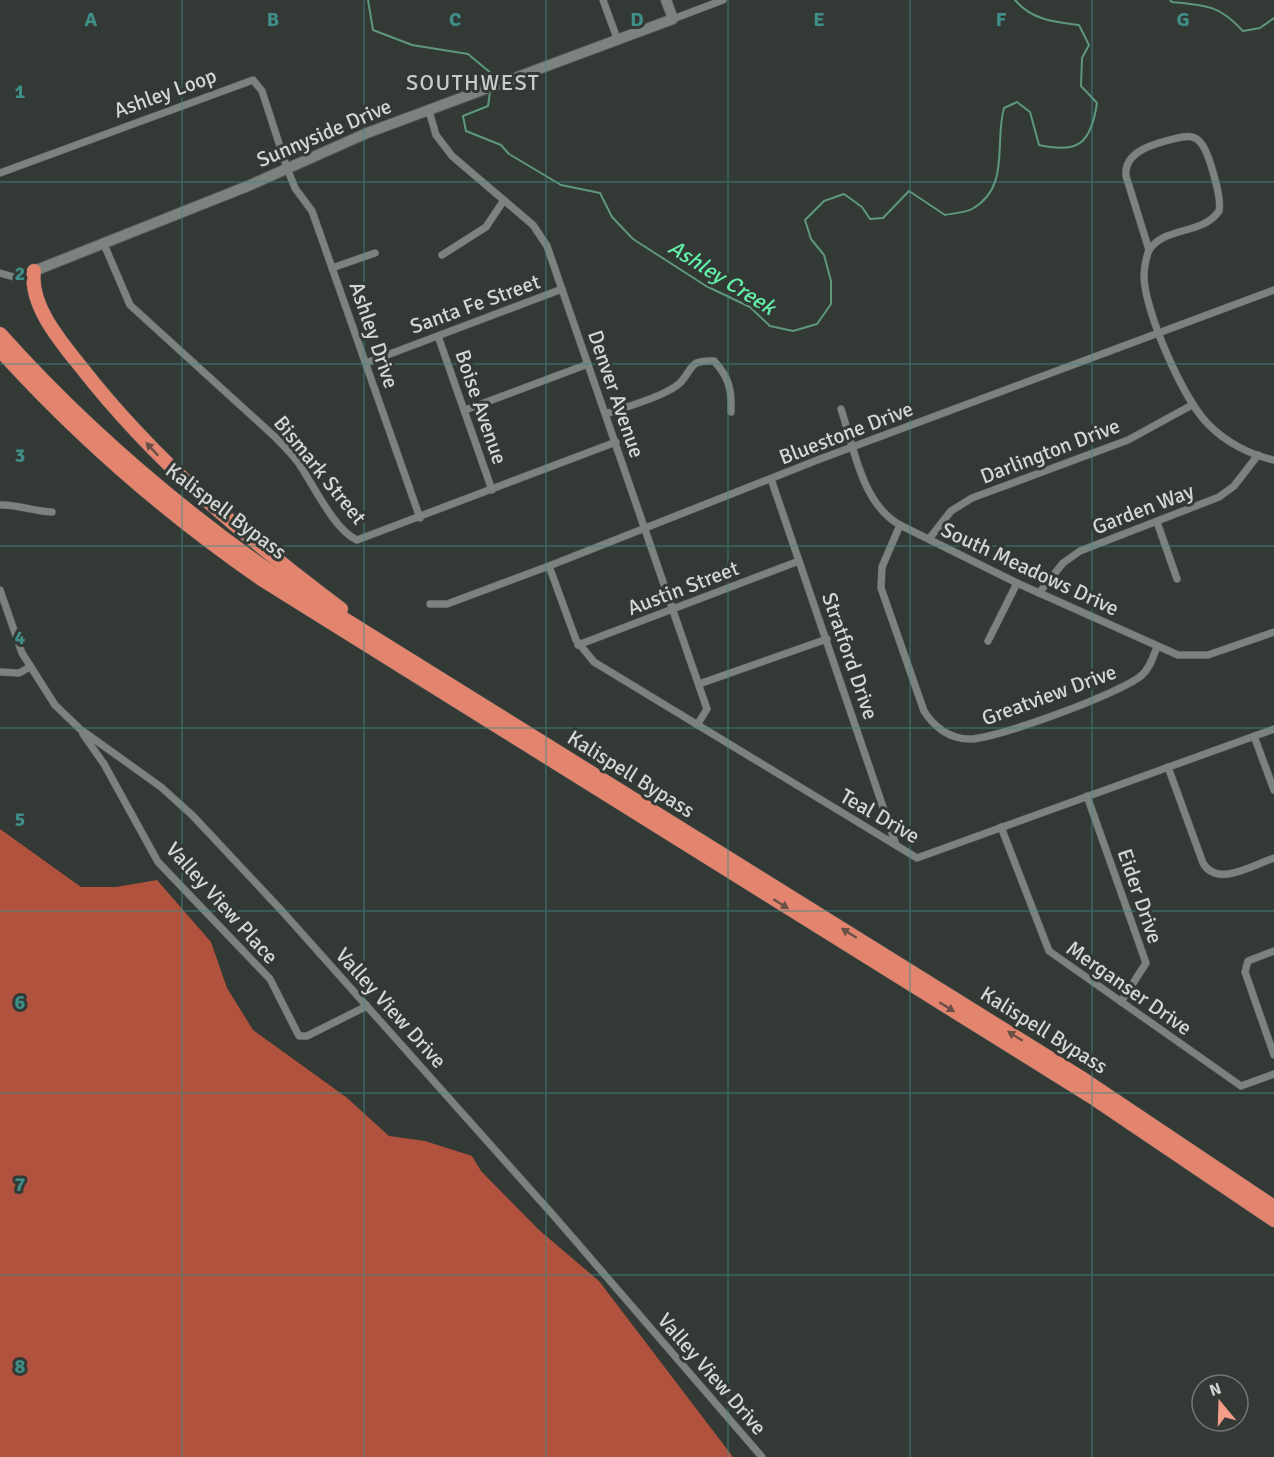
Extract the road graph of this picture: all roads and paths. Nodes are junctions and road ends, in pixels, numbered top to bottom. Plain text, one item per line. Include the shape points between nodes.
1 (603, 0) edge
2 (666, 0) edge
3 (723, 0) edge
4 (673, 19) junction
5 (618, 41) junction
6 (429, 111) junction
7 (287, 168) junction
8 (0, 173) edge
9 (504, 200) junction
10 (103, 242) junction
11 (1149, 250) junction
12 (375, 253) dead end
13 (442, 255) dead end
14 (332, 268) junction
15 (34, 271) junction
16 (4, 275) edge
17 (562, 290) junction
18 (1274, 290) edge
19 (1160, 331) junction
20 (0, 334) edge
21 (438, 336) junction
22 (0, 350) edge
23 (366, 363) junction
24 (588, 364) junction
25 (1192, 405) junction
26 (840, 409) dead end
27 (465, 410) junction
28 (731, 412) dead end
29 (606, 414) junction
30 (616, 442) junction
31 (854, 447) junction
32 (1258, 455) junction
33 (1274, 460) edge
34 (771, 479) junction
35 (492, 490) junction
36 (0, 506) edge
37 (52, 512) dead end
38 (420, 518) junction
39 (1157, 522) junction
40 (900, 525) junction
41 (646, 528) junction
42 (929, 539) junction
43 (799, 561) junction
44 (549, 566) junction
45 (1177, 579) dead end
46 (1017, 583) junction
47 (0, 590) edge
48 (1039, 593) junction
49 (430, 604) dead end
50 (674, 610) junction
51 (1274, 632) edge
52 (826, 639) junction
53 (988, 641) dead end
54 (578, 645) junction
55 (1157, 647) junction
56 (389, 648) junction
57 (30, 667) junction
58 (0, 672) edge
59 (699, 684) junction
60 (697, 725) junction
61 (80, 729) junction
62 (1274, 729) edge
63 (1254, 736) junction
64 (1168, 767) junction
65 (1274, 790) edge
66 (1087, 796) junction
67 (1001, 827) junction
68 (896, 845) junction
69 (1274, 858) edge
70 (1274, 951) edge
71 (1121, 1002) junction
72 (367, 1006) junction
73 (1274, 1055) edge
74 (1274, 1074) edge
75 (1274, 1206) edge
76 (1274, 1220) edge
77 (762, 1457) edge

1 - 5 street
2 - 4 street
3 - 4 street, Sunnyside Drive
4 - 5 street, Sunnyside Drive
5 - 6 street, Sunnyside Drive
6 - 7 street, Sunnyside Drive
6 - 9 street, Denver Avenue via 436,135 452,156
7 - 8 street, Ashley Loop via 261,91 253,80
7 - 10 street, Sunnyside Drive
7 - 14 street, Ashley Drive via 295,188 312,211
9 - 13 street via 486,227
9 - 17 street, Denver Avenue via 539,232
10 - 15 street, Sunnyside Drive
10 - 38 street, Bismark Street via 130,305 295,458 350,536 357,540 367,538
11 - 11 street via 1126,166 1131,156 1141,151 1192,137 1203,146 1219,196 1219,211 1207,222 1160,239
11 - 19 street via 1145,283
12 - 14 street
14 - 23 street, Ashley Drive
15 - 16 street, Sunnyside Drive
56 -> 15 highway via 245,536 151,449 60,339 39,300
17 - 21 street, Santa Fe Street
17 - 24 street, Denver Avenue
18 - 19 street, Bluestone Drive
19 - 25 street
19 - 31 street, Bluestone Drive
20 - 56 highway, Kalispell Bypass via 77,414 174,500 268,571
21 - 23 street, Santa Fe Street
21 - 27 street, Boise Avenue
22 -> 76 highway, Kalispell Bypass via 127,474 263,580 1092,1097
23 - 38 street, Ashley Drive
24 - 27 street
24 - 29 street, Denver Avenue
25 - 32 street via 1222,436
25 - 42 street, Darlington Drive via 1128,440 967,501 951,511
26 - 31 street, South Meadows Drive
27 - 35 street, Boise Avenue
28 - 29 street via 732,391 723,370 714,361 700,360 680,382 664,392
29 - 30 street, Denver Avenue
30 - 35 street, Bismark Street
30 - 41 street, Denver Avenue
31 - 34 street, Bluestone Drive
31 - 40 street, South Meadows Drive via 876,506
32 - 33 street
32 - 39 street, Garden Way via 1234,486 1219,497
34 - 41 street, Bluestone Drive
34 - 43 street, Stratford Drive
35 - 38 street, Bismark Street
36 - 37 street
39 - 45 street
39 - 48 street, Garden Way via 1074,555
40 - 42 street, South Meadows Drive
40 - 55 street, Greatview Drive via 882,567 882,595 918,698 928,718 945,732 970,739 988,737 1093,698 1142,675
41 - 44 street, Bluestone Drive
41 - 50 street, Denver Avenue
42 - 46 street, South Meadows Drive
43 - 50 street, Austin Street
43 - 52 street, Stratford Drive
44 - 49 street, Bluestone Drive via 447,604
44 - 54 street, Teal Drive
46 - 48 street, South Meadows Drive
46 - 53 street
47 - 57 street, Valley View Drive
48 - 55 street, South Meadows Drive
50 - 54 street, Austin Street
50 - 59 street, Denver Avenue
51 - 55 street, South Meadows Drive via 1200,657 1178,655
52 - 59 street
52 - 68 street, Stratford Drive
54 - 60 street, Teal Drive via 602,668
75 -> 56 highway, Kalispell Bypass via 1083,1079
57 - 58 street via 19,673
57 - 61 street, Valley View Drive via 55,705
59 - 60 street, Denver Avenue via 707,709
60 - 68 street, Teal Drive
61 - 72 street, Valley View Drive via 172,796
61 - 72 street, Valley View Place via 158,862 270,980 299,1036 307,1036
62 - 63 street, Teal Drive
63 - 64 street, Teal Drive
63 - 65 street
64 - 66 street, Teal Drive
64 - 69 street via 1209,872 1227,874
66 - 67 street, Teal Drive
66 - 71 street, Eider Drive via 1146,963
67 - 68 street, Teal Drive via 917,858
67 - 71 street, Merganser Drive via 1049,951
70 - 73 street via 1248,961 1245,972
71 - 74 street, Merganser Drive via 1241,1086
72 - 77 street, Valley View Drive

